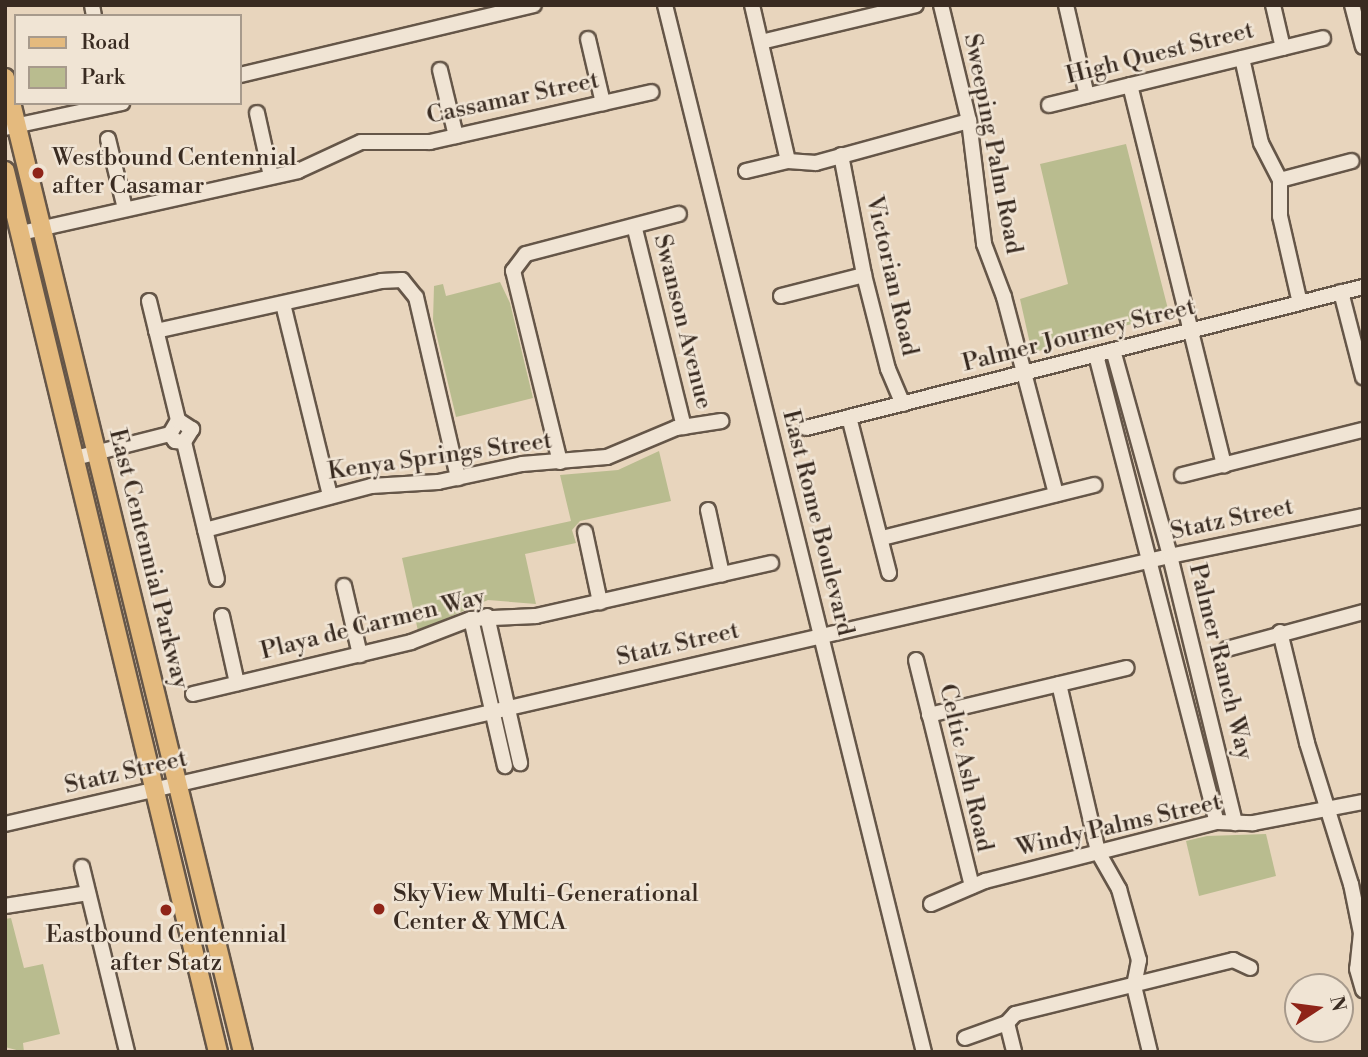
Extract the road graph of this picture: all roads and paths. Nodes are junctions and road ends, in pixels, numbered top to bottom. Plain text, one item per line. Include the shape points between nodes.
1 (534, 5) edge
2 (665, 5) edge
3 (752, 5) edge
4 (916, 5) edge
5 (941, 5) edge
6 (1066, 5) edge
7 (1272, 5) edge
8 (1356, 7) edge
9 (1360, 26) edge
10 (1322, 38) dead end
11 (588, 39) dead end
12 (761, 43) junction
13 (1363, 47) edge
14 (1283, 48) junction
15 (1242, 58) junction
16 (440, 70) dead end
17 (242, 75) edge
18 (5, 78) edge
19 (1130, 85) junction
20 (651, 92) dead end
21 (1087, 96) junction
22 (603, 103) junction
23 (114, 105) edge
24 (1049, 105) dead end
25 (257, 113) dead end
26 (969, 121) junction
27 (11, 128) edge
28 (456, 136) junction
29 (108, 139) dead end
30 (841, 155) junction
31 (1352, 160) dead end
32 (789, 161) junction
33 (5, 171) edge
34 (746, 171) dead end
35 (271, 176) junction
36 (1280, 180) junction
37 (125, 209) junction
38 (679, 214) dead end
39 (41, 228) junction
40 (635, 229) junction
41 (21, 233) junction
42 (864, 275) junction
43 (1363, 287) edge
44 (1341, 292) junction
45 (781, 296) dead end
46 (149, 301) dead end
47 (1300, 303) junction
48 (283, 304) junction
49 (156, 331) junction
50 (1191, 331) junction
51 (1113, 351) junction
52 (1096, 355) junction
53 (1024, 373) junction
54 (1363, 377) edge
55 (903, 404) junction
56 (849, 417) junction
57 (178, 420) junction
58 (721, 421) dead end
59 (684, 427) junction
60 (806, 428) dead end
61 (1363, 430) edge
62 (170, 434) junction
63 (184, 442) junction
64 (97, 453) junction
65 (75, 458) junction
66 (560, 462) junction
67 (1224, 466) junction
68 (1182, 475) dead end
69 (458, 478) junction
70 (1095, 485) dead end
71 (1056, 494) junction
72 (330, 496) junction
73 (708, 510) dead end
74 (1363, 516) edge
75 (205, 530) junction
76 (585, 532) dead end
77 (883, 538) junction
78 (1170, 556) junction
79 (1152, 560) junction
80 (771, 563) dead end
81 (889, 573) dead end
82 (722, 574) junction
83 (217, 579) dead end
84 (344, 586) dead end
85 (600, 602) junction
86 (1363, 612) edge
87 (222, 616) dead end
88 (486, 616) junction
89 (471, 619) junction
90 (1280, 632) junction
91 (821, 636) junction
92 (1227, 649) dead end
93 (360, 655) junction
94 (916, 660) dead end
95 (1126, 668) dead end
96 (237, 683) junction
97 (1059, 684) junction
98 (193, 694) dead end
99 (508, 706) junction
100 (492, 710) junction
101 (929, 715) junction
102 (520, 763) dead end
103 (505, 766) dead end
104 (177, 785) junction
105 (155, 790) junction
106 (1363, 802) edge
107 (1329, 810) junction
108 (1217, 822) junction
109 (1236, 823) junction
110 (5, 824) edge
111 (1098, 852) junction
112 (82, 867) dead end
113 (972, 886) junction
114 (88, 893) junction
115 (931, 904) dead end
116 (5, 906) edge
117 (1362, 933) edge
118 (1250, 968) dead end
119 (1134, 986) junction
120 (1363, 990) edge
121 (1007, 1023) junction
122 (965, 1038) dead end
123 (127, 1052) edge
124 (218, 1052) edge
125 (243, 1052) edge
126 (923, 1052) edge
127 (1014, 1052) edge
128 (1150, 1052) edge

1 - 17 street
2 - 91 street, East Rome Boulevard
3 - 12 street
4 - 12 street
5 - 26 street, Sweeping Palm Road
6 - 21 street
7 - 14 street
8 - 9 street
9 - 13 street
10 - 14 street, High Quest Street
11 - 22 street
12 - 32 street
14 - 15 street, High Quest Street
15 - 19 street, High Quest Street
15 - 36 street via 1261,143
16 - 28 street
18 - 27 main road, East Centennial Parkway
19 - 21 street, High Quest Street
19 - 50 street
20 - 22 street, Cassamar Street
21 - 24 street, High Quest Street
22 - 28 street, Cassamar Street
23 - 27 street
25 - 35 street
26 - 30 street
26 - 53 street, Sweeping Palm Road via 984,244
27 - 39 main road, East Centennial Parkway
28 - 35 street, Cassamar Street via 430,142 361,142 311,166
29 - 37 street
30 - 32 street via 806,164
30 - 42 street, Victorian Road
31 - 36 street
32 - 34 street
33 - 41 main road, East Centennial Parkway
35 - 37 street, Cassamar Street
36 - 47 street via 1280,216
37 - 39 street, Cassamar Street
38 - 40 street
39 - 41 street, Cassamar Street
39 - 64 main road, East Centennial Parkway
40 - 59 street, Swanson Avenue
40 - 66 street via 526,254 517,262 512,280 523,305
41 - 65 main road, East Centennial Parkway
42 - 45 street
42 - 55 street, Victorian Road via 888,369
43 - 44 street, Palmer Journey Street
44 - 47 street, Palmer Journey Street
44 - 54 street
46 - 49 street
47 - 50 street, Palmer Journey Street
48 - 49 street
48 - 69 street via 402,280 416,297
48 - 72 street
49 - 57 street
50 - 51 street, Palmer Journey Street
50 - 67 street
51 - 52 street, Palmer Journey Street
51 - 78 street, Palmer Ranch Way
52 - 53 street, Palmer Journey Street
52 - 79 street, Palmer Ranch Way
53 - 55 street, Palmer Journey Street
53 - 71 street, Sweeping Palm Road
55 - 56 street, Palmer Journey Street
56 - 60 street, Palmer Journey Street
56 - 77 street
57 - 62 street
57 - 63 street via 192,429
58 - 59 street, Kenya Springs Street
59 - 66 street, Kenya Springs Street via 607,457
61 - 67 street
62 - 63 street via 175,441
62 - 64 street
63 - 75 street
64 - 65 street
64 - 104 main road, East Centennial Parkway
65 - 105 main road, East Centennial Parkway
66 - 69 street, Kenya Springs Street via 523,464
67 - 68 street
69 - 72 street, Kenya Springs Street via 371,486
70 - 71 street
71 - 77 street
72 - 75 street, Kenya Springs Street
73 - 82 street
74 - 78 street, Statz Street
75 - 83 street
76 - 85 street
77 - 81 street
78 - 79 street, Statz Street
78 - 109 street, Palmer Ranch Way
79 - 91 street, Statz Street
79 - 108 street, Palmer Ranch Way
80 - 82 street, Playa de Carmen Way
82 - 85 street, Playa de Carmen Way
84 - 93 street
85 - 88 street, Playa de Carmen Way via 536,616
86 - 90 street
87 - 96 street
88 - 89 street, Playa de Carmen Way
88 - 99 street
89 - 93 street, Playa de Carmen Way via 424,639
89 - 100 street
90 - 92 street
90 - 107 street
91 - 99 street, Statz Street
91 - 126 street, East Rome Boulevard
93 - 96 street, Playa de Carmen Way
94 - 101 street, Celtic Ash Road
95 - 97 street
96 - 98 street, Playa de Carmen Way
97 - 101 street
97 - 111 street
99 - 100 street, Statz Street
99 - 102 street
100 - 103 street
100 - 104 street, Statz Street
101 - 113 street, Celtic Ash Road
104 - 105 street, Statz Street
104 - 125 main road, East Centennial Parkway
105 - 110 street, Statz Street
105 - 124 main road, East Centennial Parkway
106 - 107 street, Windy Palms Street
107 - 109 street, Windy Palms Street
107 - 117 street
108 - 109 street, Windy Palms Street
108 - 111 street, Windy Palms Street
111 - 113 street, Windy Palms Street
111 - 119 street via 1119,889 1139,960
112 - 114 street
113 - 115 street, Windy Palms Street
114 - 116 street
114 - 123 street
117 - 120 street via 1357,969
118 - 119 street via 1233,960
119 - 121 street via 1015,1014
119 - 128 street
121 - 122 street
121 - 127 street

